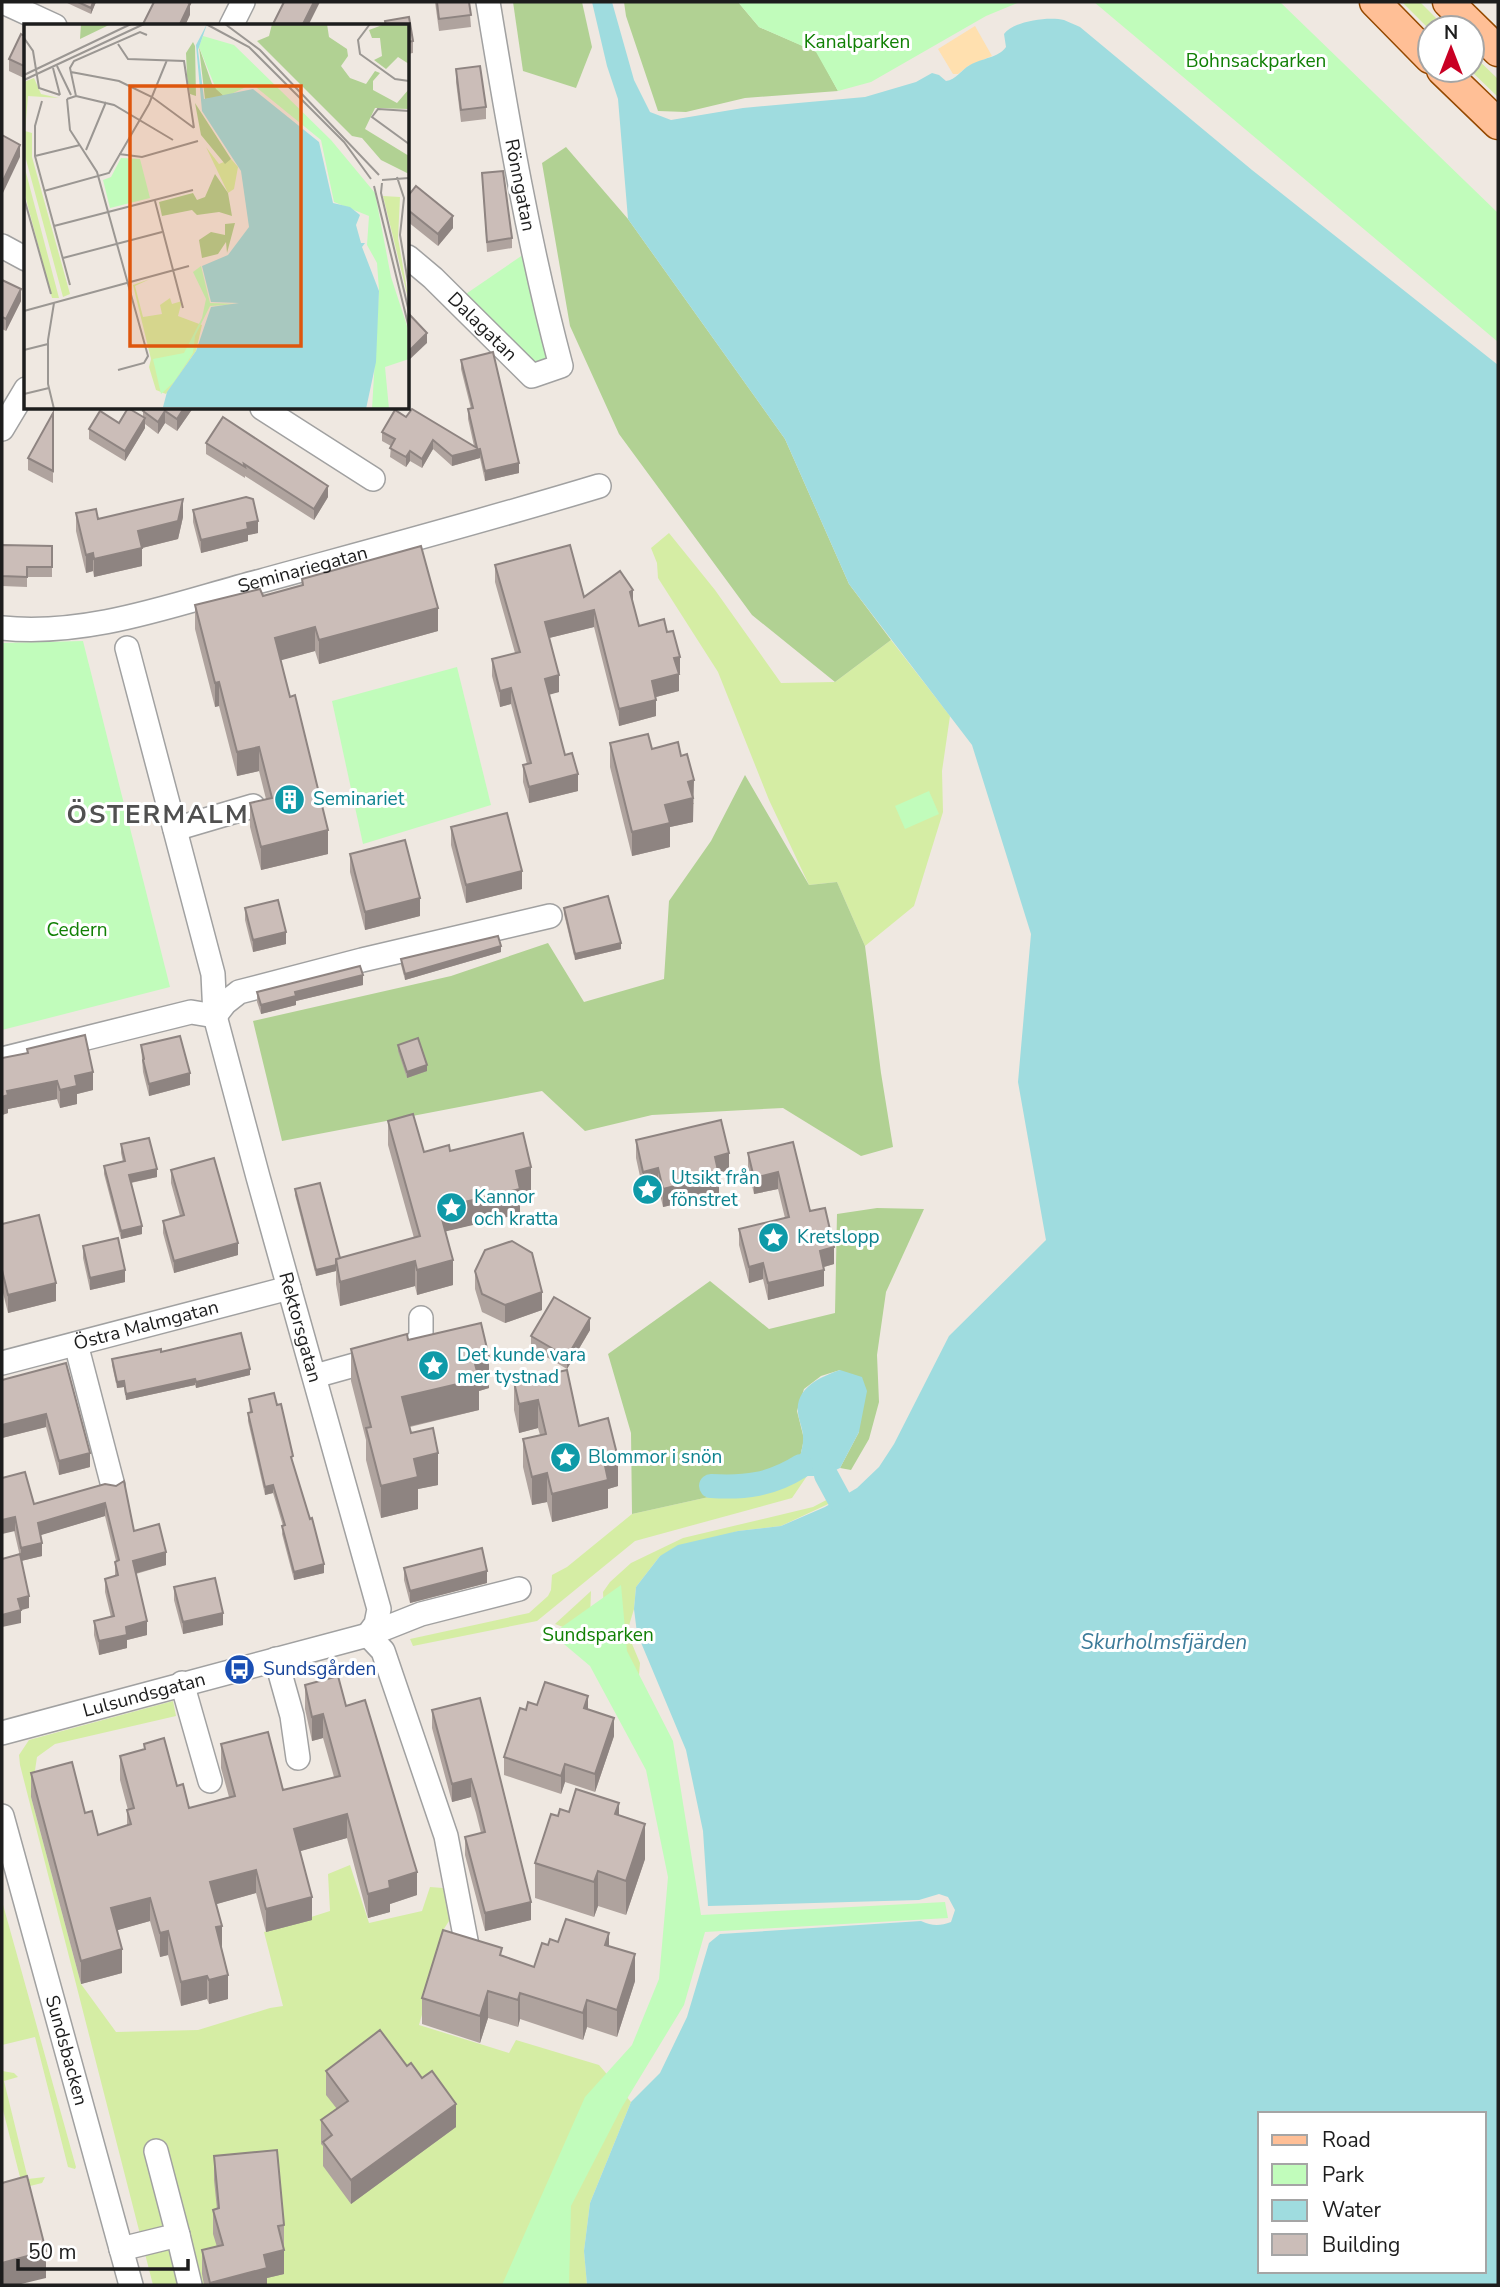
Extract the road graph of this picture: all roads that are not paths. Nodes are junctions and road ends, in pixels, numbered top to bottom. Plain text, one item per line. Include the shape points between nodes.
1 (3, 2) edge
2 (243, 2) edge
3 (488, 2) edge
4 (1375, 2) edge
5 (1448, 2) edge
6 (51, 24) edge
7 (232, 24) edge
8 (1416, 44) edge
9 (1498, 51) edge
10 (1457, 84) edge
11 (1498, 124) edge
12 (2, 246) edge
13 (24, 257) edge
14 (410, 259) edge
15 (561, 366) joint
16 (24, 392) edge
17 (265, 410) edge
18 (2, 429) edge
19 (373, 479) dead end
20 (599, 486) dead end
21 (2, 628) edge
22 (127, 648) dead end
23 (253, 806) edge
24 (175, 829) junction
25 (550, 916) dead end
26 (215, 1016) junction
27 (2, 1059) edge
28 (289, 1288) junction
29 (421, 1318) dead end
30 (76, 1344) junction
31 (2, 1363) edge
32 (315, 1376) junction
33 (113, 1486) edge
34 (519, 1588) dead end
35 (368, 1635) junction
36 (276, 1658) junction
37 (182, 1684) junction
38 (2, 1733) edge
39 (298, 1758) dead end
40 (210, 1782) dead end
41 (2, 1816) edge
42 (468, 1951) edge
43 (156, 2151) dead end
44 (178, 2235) junction
45 (121, 2249) junction
46 (131, 2285) edge
47 (190, 2285) edge

1 - 6 street
2 - 7 street
3 - 15 street, Rönngatan via 510,140
4 - 8 main road
5 - 9 main road
10 - 11 main road
12 - 13 street
14 - 15 street, Dalagatan via 532,376
16 - 18 street
17 - 19 street
20 - 21 street, Seminariegatan via 103,623 28,631
22 - 24 street, Rektorsgatan
23 - 24 street
24 - 26 street, Rektorsgatan via 213,974
25 - 26 street via 239,992
26 - 27 street via 191,1012
26 - 28 street, Rektorsgatan
28 - 30 street, Östra Malmgatan
28 - 32 street, Rektorsgatan
29 - 32 street via 421,1337 412,1349
30 - 31 street, Östra Malmgatan
30 - 33 street
32 - 35 street, Rektorsgatan via 379,1609
34 - 35 street, Lulsundsgatan via 421,1614
35 - 36 street, Lulsundsgatan
35 - 42 street via 383,1651 446,1836
36 - 37 street, Lulsundsgatan
36 - 39 street
37 - 38 street, Lulsundsgatan
37 - 40 street
41 - 45 street, Sundsbacken
43 - 44 street
44 - 45 street
44 - 47 street
45 - 46 street, Sundsbacken

